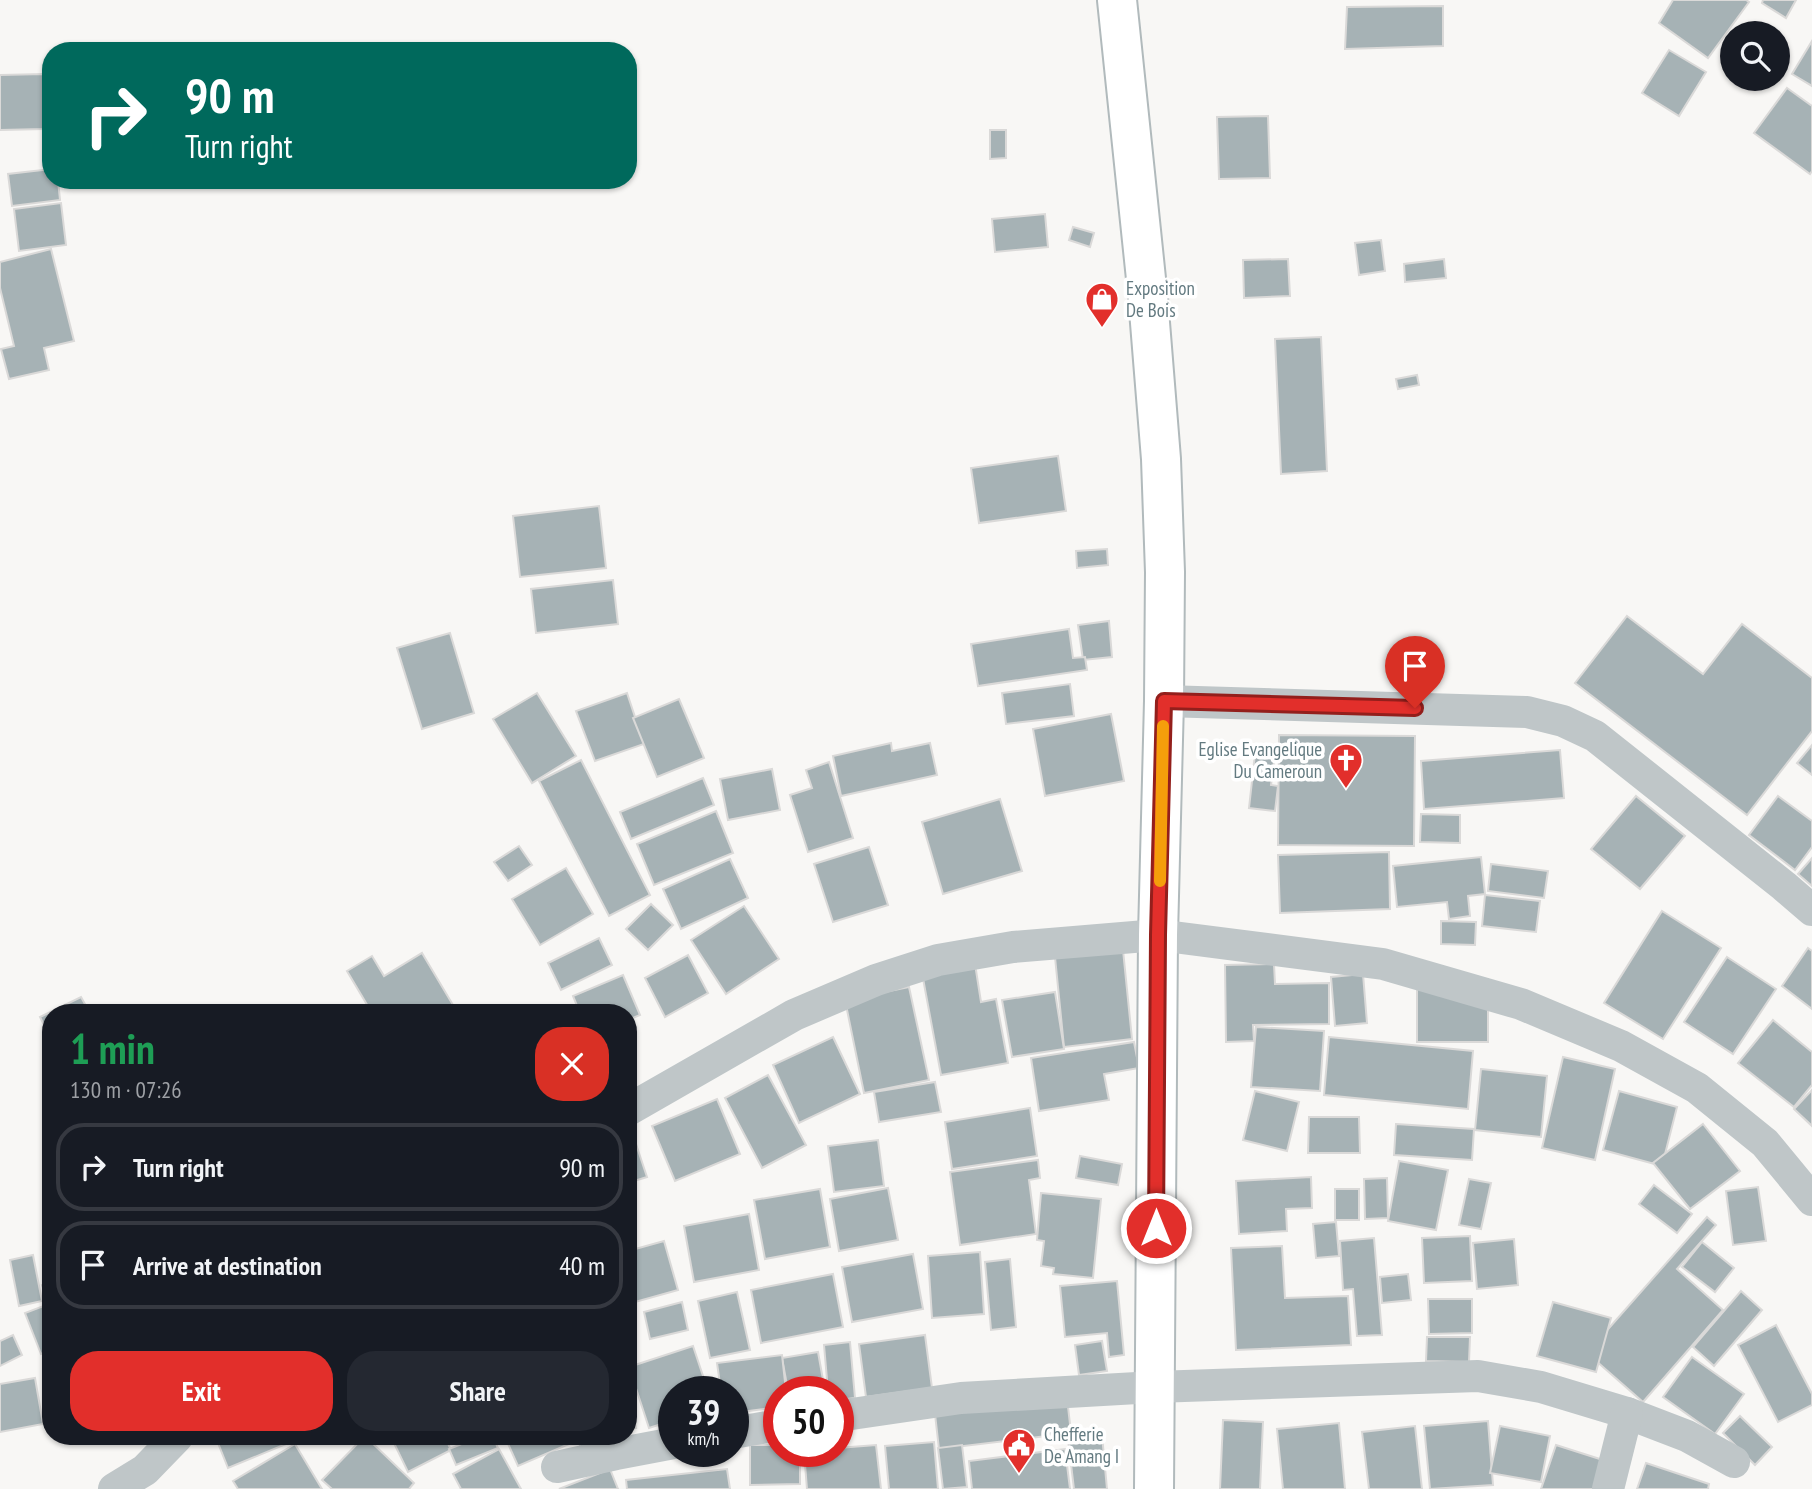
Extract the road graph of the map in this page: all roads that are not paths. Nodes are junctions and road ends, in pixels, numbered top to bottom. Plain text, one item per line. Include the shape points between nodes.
1 (1117, 0) edge
2 (1164, 701) junction
3 (1812, 910) edge
4 (1158, 935) junction
5 (637, 1105) edge
6 (1812, 1200) edge
7 (1155, 1387) junction
8 (1627, 1413) junction
9 (854, 1414) edge
10 (169, 1445) edge
11 (658, 1446) edge
12 (1734, 1462) dead end
13 (557, 1467) dead end
14 (114, 1489) edge
15 (1154, 1489) edge
16 (1608, 1489) edge

1 - 2 main road via 1161,459
2 - 3 street via 1527,712 1563,721 1595,736
2 - 4 main road
4 - 5 street via 1013,947 938,960 876,980 794,1015
4 - 6 street via 1382,964 1521,1004 1621,1046 1697,1088 1765,1143
4 - 7 main road
7 - 8 street via 1478,1376 1541,1387
7 - 9 street via 961,1398
7 - 15 main road
8 - 12 street via 1687,1436
8 - 16 street
10 - 14 street via 145,1470
11 - 13 street

